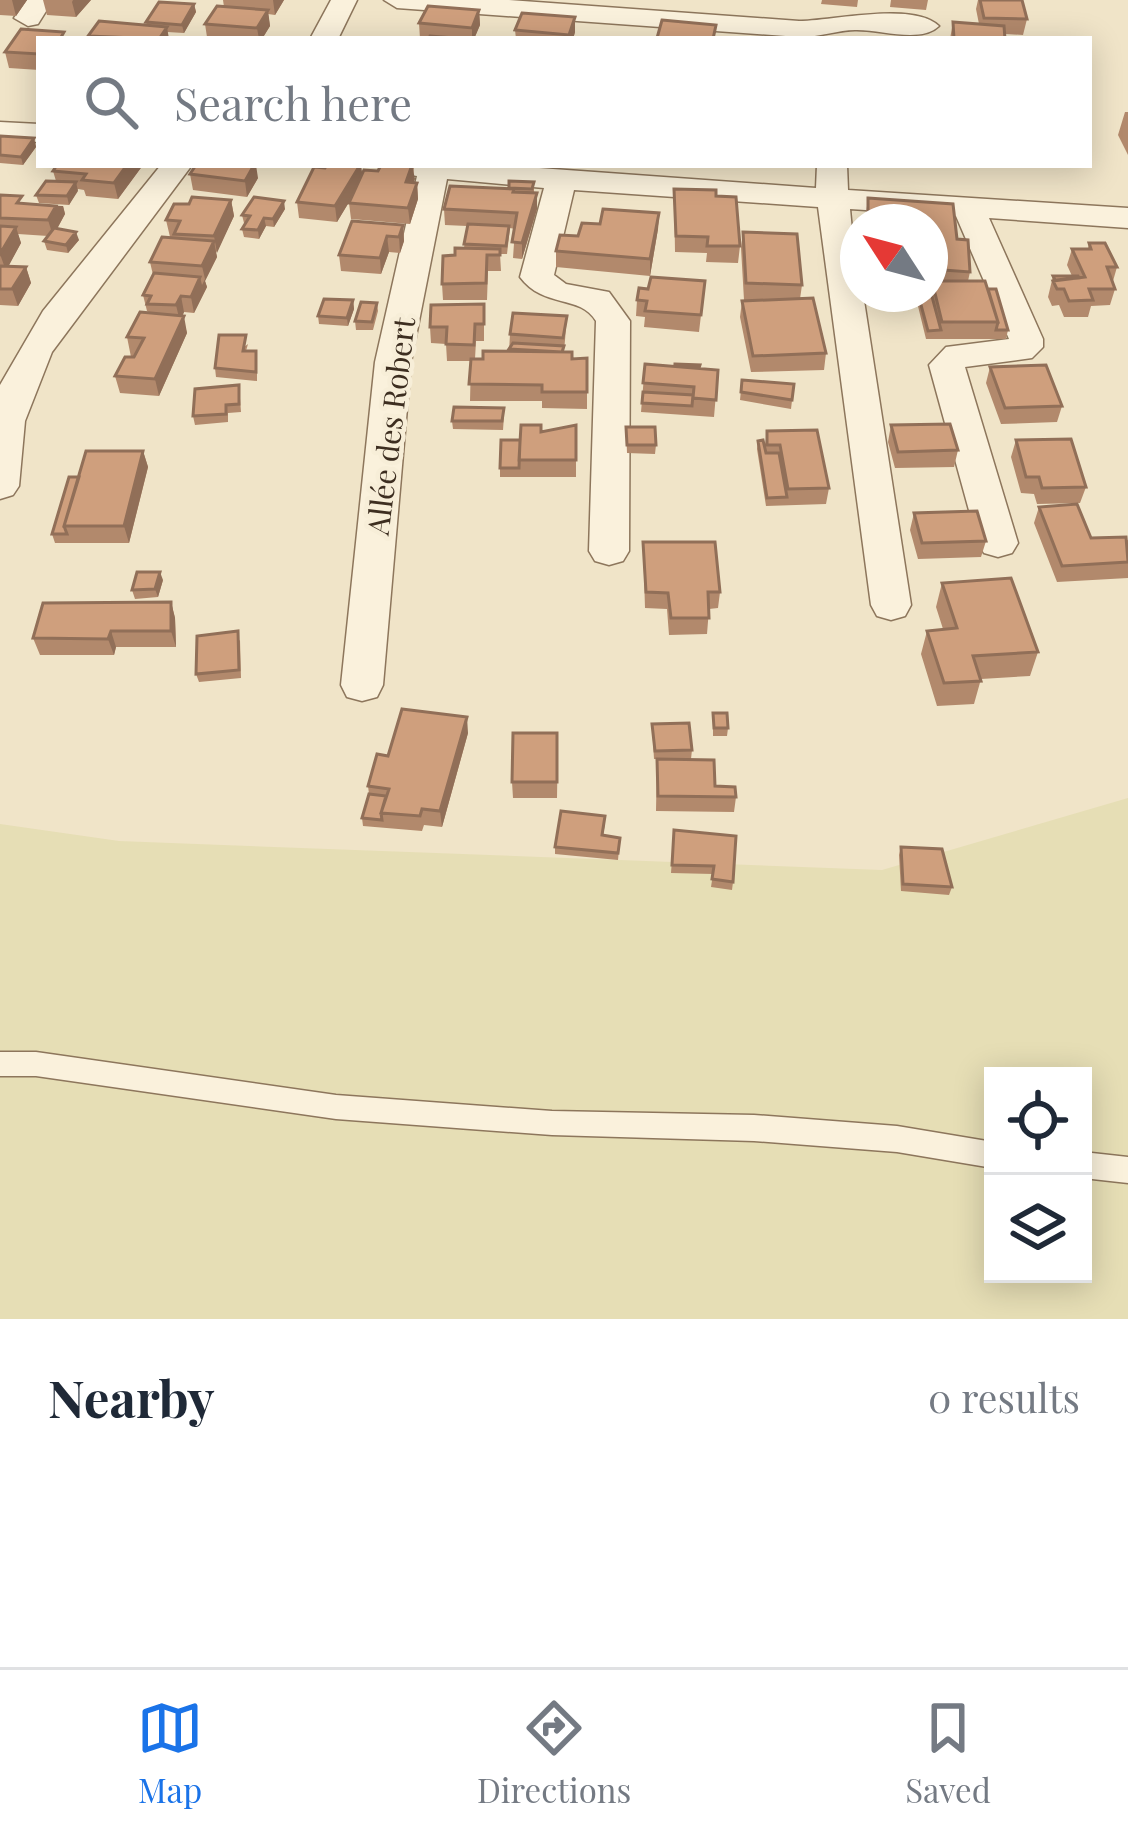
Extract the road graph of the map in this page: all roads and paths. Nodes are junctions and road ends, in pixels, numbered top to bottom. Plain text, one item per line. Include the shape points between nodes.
1 (344, 0) edge
2 (397, 0) edge
3 (925, 26) dead end
4 (624, 29) edge
5 (832, 34) edge
6 (325, 36) edge
7 (0, 131) edge
8 (36, 133) edge
9 (175, 168) edge
10 (416, 168) edge
11 (427, 168) edge
12 (606, 175) edge
13 (561, 180) junction
14 (832, 180) edge
15 (968, 207) junction
16 (1128, 218) edge
17 (0, 486) edge
18 (998, 543) dead end
19 (609, 551) dead end
20 (890, 605) dead end
21 (362, 685) dead end
22 (0, 1064) edge
23 (984, 1153) edge
24 (1092, 1166) edge
25 (1128, 1170) edge

1 - 6 street
2 - 4 street
3 - 5 street via 841,21
4 - 5 street
7 - 8 street
9 - 17 street via 54,322 21,382
10 - 21 street, Allée des Robert
11 - 13 street
12 - 13 street
12 - 14 street
13 - 19 street via 537,277 558,294 593,295 613,321
14 - 15 street
14 - 20 street
15 - 16 street
15 - 18 street via 1026,339 1020,350 958,355 947,365
22 - 23 lane via 336,1107 778,1130
24 - 25 lane

